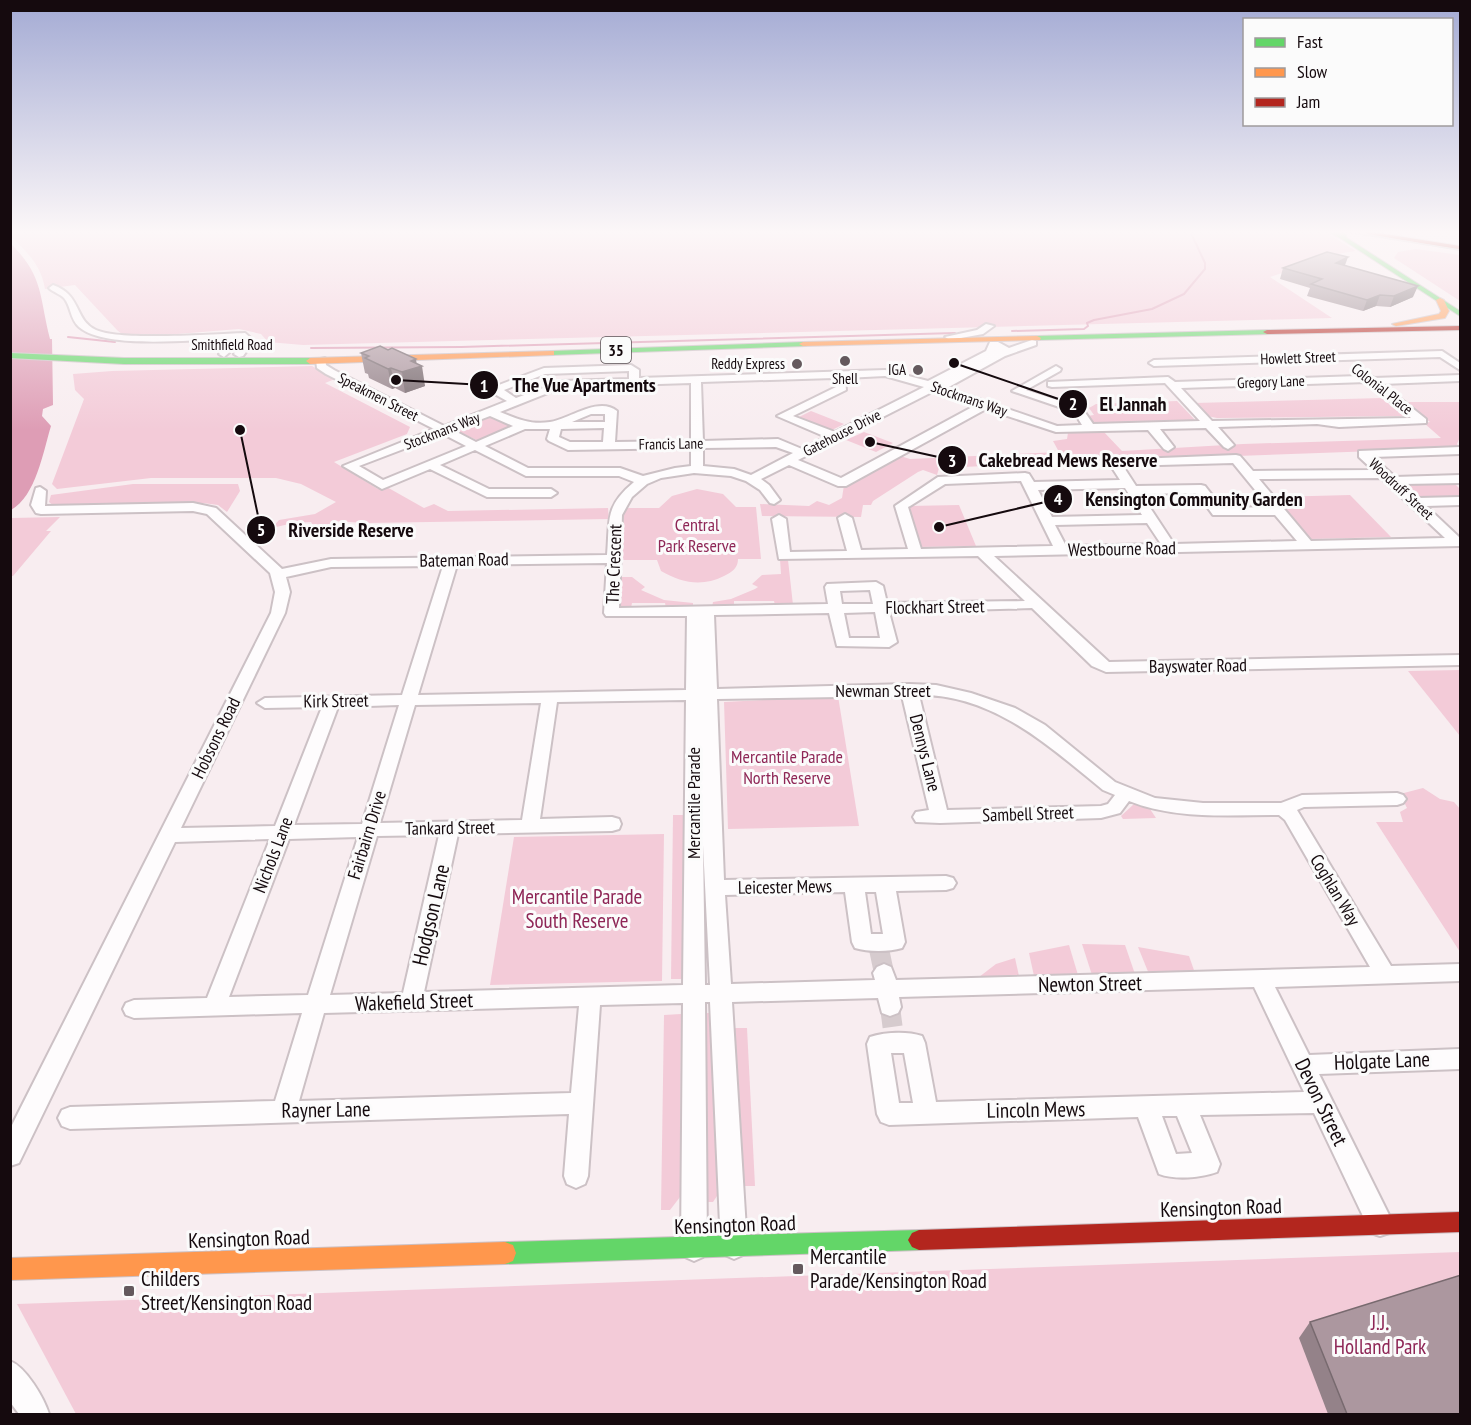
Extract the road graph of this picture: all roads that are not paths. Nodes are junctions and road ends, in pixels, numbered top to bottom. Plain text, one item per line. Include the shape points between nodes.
1 (68, 298) edge
2 (1437, 298) edge
3 (1440, 300) junction
4 (1461, 314) edge
5 (1461, 322) edge
6 (1393, 327) junction
7 (1461, 328) edge
8 (1328, 330) junction
9 (1196, 334) junction
10 (211, 336) junction
11 (931, 340) junction
12 (996, 341) junction
13 (1032, 343) junction
14 (778, 346) junction
15 (11, 348) edge
16 (1005, 353) junction
17 (239, 354) junction
18 (452, 355) junction
19 (322, 357) junction
20 (1342, 357) junction
21 (225, 358) junction
22 (1239, 360) junction
23 (1260, 360) junction
24 (1461, 367) edge
25 (964, 371) junction
26 (333, 374) junction
27 (839, 375) junction
28 (1461, 378) edge
29 (696, 380) junction
30 (1370, 380) junction
31 (634, 381) junction
32 (1284, 381) junction
33 (1170, 382) junction
34 (1262, 382) junction
35 (933, 387) junction
36 (516, 402) junction
37 (984, 405) junction
38 (491, 412) junction
39 (796, 421) junction
40 (1422, 421) joint
41 (770, 422) dead end
42 (1209, 424) junction
43 (523, 426) junction
44 (554, 426) junction
45 (1151, 426) junction
46 (1090, 428) junction
47 (444, 430) junction
48 (835, 436) junction
49 (697, 444) junction
50 (609, 445) junction
51 (1228, 445) dead end
52 (477, 446) junction
53 (1168, 447) dead end
54 (1461, 450) edge
55 (802, 453) junction
56 (788, 460) junction
57 (431, 465) junction
58 (697, 470) junction
59 (555, 472) junction
60 (1250, 475) junction
61 (1025, 476) junction
62 (1387, 478) junction
63 (752, 479) junction
64 (1461, 479) edge
65 (644, 481) junction
66 (1129, 487) junction
67 (40, 491) dead end
68 (551, 493) junction
69 (774, 500) dead end
70 (1461, 501) edge
71 (1416, 502) junction
72 (549, 508) dead end
73 (1279, 511) junction
74 (845, 518) dead end
75 (779, 519) dead end
76 (1150, 519) junction
77 (1048, 520) junction
78 (1459, 542) edge
79 (1307, 545) junction
80 (1170, 548) junction
81 (1062, 551) junction
82 (981, 552) junction
83 (916, 554) junction
84 (855, 555) junction
85 (614, 558) junction
86 (451, 561) junction
87 (279, 576) junction
88 (1035, 603) junction
89 (881, 608) junction
90 (836, 609) junction
91 (701, 612) junction
92 (1461, 660) edge
93 (909, 689) junction
94 (702, 693) junction
95 (550, 697) junction
96 (408, 699) junction
97 (332, 702) junction
98 (265, 703) dead end
99 (1126, 793) junction
100 (1397, 799) dead end
101 (1283, 808) junction
102 (922, 817) dead end
103 (940, 817) junction
104 (612, 824) dead end
105 (530, 827) junction
106 (450, 828) junction
107 (370, 829) junction
108 (282, 832) junction
109 (169, 835) junction
110 (946, 883) dead end
111 (854, 885) junction
112 (885, 885) junction
113 (716, 888) junction
114 (1461, 973) edge
115 (1385, 974) junction
116 (1261, 980) junction
117 (720, 993) junction
118 (693, 994) junction
119 (590, 998) junction
120 (411, 1003) junction
121 (316, 1005) junction
122 (214, 1008) junction
123 (134, 1009) dead end
124 (1461, 1059) edge
125 (1303, 1065) junction
126 (1321, 1101) junction
127 (582, 1103) junction
128 (1185, 1106) junction
129 (1147, 1108) junction
130 (284, 1110) junction
131 (926, 1113) junction
132 (70, 1118) dead end
133 (10, 1155) edge
134 (576, 1176) dead end
135 (1461, 1222) edge
136 (1380, 1224) junction
137 (734, 1246) junction
138 (694, 1248) junction
139 (10, 1269) edge
140 (10, 1375) edge
141 (35, 1414) edge

1 - 10 street via 78,321 99,334 132,338
2 - 3 main road
3 - 4 main road
3 - 6 main road via 1445,311 1441,317
5 - 6 main road, Smithfield Road / 35
6 - 7 main road, Smithfield Road / 35
6 - 8 main road, Smithfield Road / 35
6 - 8 main road, Smithfield Road / 35
8 - 9 main road, Smithfield Road / 35
9 - 12 main road, Smithfield Road / 35
9 - 13 main road, Smithfield Road / 35
10 - 17 street via 247,337 248,343
10 - 21 street via 235,339
11 - 12 main road, Smithfield Road / 35
11 - 12 street via 976,333 986,323
11 - 14 main road, Smithfield Road / 35
12 - 13 main road, Smithfield Road / 35
12 - 14 main road, Smithfield Road / 35
12 - 16 street
12 - 25 street, Gatehouse Drive via 990,353
13 - 16 street, Gatehouse Drive
14 - 18 main road, Smithfield Road / 35
15 - 21 main road, Smithfield Road / 35
16 - 25 street, Gatehouse Drive
17 - 19 main road, Smithfield Road / 35
17 - 21 main road, Smithfield Road / 35
18 - 19 main road, Smithfield Road / 35
18 - 26 street via 345,364 334,368
19 - 21 main road, Smithfield Road / 35
19 - 26 street, Speakmen Street via 321,366
20 - 23 street, Howlett Street
20 - 24 street, Howlett Street via 1443,354
20 - 30 street, Colonial Place
22 - 23 street, Howlett Street
22 - 33 street, Howlett Street via 1154,363
22 - 34 street
23 - 32 street
25 - 35 street, Gatehouse Drive via 942,386
26 - 47 street, Speakmen Street
27 - 29 street, Stockmans Way
27 - 35 street, Stockmans Way via 893,374
27 - 39 street via 842,388 783,416
28 - 30 street, Gregory Lane
29 - 31 street, Stockmans Way
29 - 49 street
30 - 32 street, Gregory Lane
30 - 40 street, Colonial Place
31 - 36 street, Stockmans Way via 562,384
31 - 36 street via 634,370 630,368 543,371 495,390
32 - 34 street, Gregory Lane
33 - 34 street, Gregory Lane
33 - 42 street
33 - 46 street, Gregory Lane via 1058,375 1017,391 1078,411
35 - 37 street, Stockmans Way
35 - 48 street, Gatehouse Drive
36 - 38 street, Stockmans Way
37 - 46 street, Stockmans Way via 1052,428
37 - 56 street via 842,483 831,484
38 - 43 street
38 - 47 street, Stockmans Way
39 - 41 street
39 - 48 street
40 - 42 street, Stockmans Way
42 - 45 street, Stockmans Way
42 - 51 street
43 - 44 street
43 - 52 street
44 - 50 street, Francis Lane via 553,439 568,446
44 - 50 street via 610,425
45 - 46 street, Stockmans Way
45 - 53 street
47 - 52 street, Speakmen Street
47 - 57 street, Stockmans Way via 349,466 382,485
48 - 55 street, Gatehouse Drive
49 - 50 street, Francis Lane
49 - 55 street, Francis Lane via 778,443
49 - 58 street
52 - 57 street
52 - 59 street, Speakmen Street via 526,472
54 - 62 street, Woodruff Street via 1363,454
55 - 56 street, Gatehouse Drive
56 - 63 street, Gatehouse Drive
57 - 68 street via 487,493
58 - 63 street, The Crescent
58 - 65 street, The Crescent
59 - 65 street, Speakmen Street via 622,472
59 - 68 street
60 - 62 street
60 - 66 street via 1236,459 1115,463
60 - 73 street
61 - 66 street
61 - 77 street
61 - 83 street via 942,480 905,503 901,506
62 - 64 street
62 - 71 street, Woodruff Street
63 - 69 street, The Crescent via 770,492
65 - 85 street, The Crescent via 632,490 616,513
66 - 73 street via 1201,489 1218,512
66 - 76 street
67 - 87 street via 37,505 41,510 194,507 211,511
68 - 72 street
70 - 71 street
71 - 78 street, Woodruff Street
73 - 79 street
74 - 84 street
75 - 84 street, Westbourne Road via 784,556
76 - 77 street
76 - 80 street
77 - 81 street
78 - 79 street, Westbourne Road
79 - 80 street, Westbourne Road
80 - 81 street, Westbourne Road
81 - 82 street, Westbourne Road
82 - 83 street, Westbourne Road
82 - 88 street, Bayswater Road
83 - 84 street, Westbourne Road
85 - 86 street, Bateman Road
85 - 91 street, The Crescent via 611,613
86 - 87 street, Bateman Road via 331,562
86 - 96 street, Fairbairn Drive
87 - 109 street, Hobsons Road via 284,595 280,608
88 - 89 street, Flockhart Street
88 - 92 street, Bayswater Road via 1106,667
89 - 90 street, Flockhart Street
89 - 90 street via 876,586 832,587
89 - 90 street via 889,642 842,643
90 - 91 street, The Crescent
91 - 94 street, Mercantile Parade
93 - 94 street, Newman Street
93 - 99 street, Newman Street via 936,690 1009,712 1064,747 1104,783
93 - 103 street, Dennys Lane
94 - 95 street, Newman Street
94 - 113 street, Mercantile Parade
94 - 118 street, Mercantile Parade
95 - 96 street, Newman Street
95 - 105 street
96 - 97 street, Kirk Street
96 - 107 street, Fairbairn Drive
97 - 98 street, Kirk Street
97 - 108 street, Nichols Lane
99 - 101 street, Newman Street via 1153,804 1184,808
99 - 103 street, Sambell Street via 1114,808 1101,812
100 - 101 street, Newman Street via 1302,801
101 - 115 street, Coghlan Way via 1292,816
102 - 103 street, Sambell Street
104 - 105 street, Tankard Street
105 - 106 street, Tankard Street
106 - 107 street, Tankard Street
106 - 120 street, Hodgson Lane
107 - 108 street, Tankard Street
107 - 121 street, Fairbairn Drive
108 - 109 street, Tankard Street
108 - 122 street, Nichols Lane
109 - 133 street, Hobsons Road
110 - 112 street, Leicester Mews
111 - 112 street, Leicester Mews
111 - 112 street, Leicester Mews via 862,942 879,946 895,942
111 - 113 street, Leicester Mews
113 - 117 street, Mercantile Parade
114 - 115 street, Newton Street
115 - 116 street, Newton Street
116 - 117 street, Newton Street
116 - 125 street, Devon Street
117 - 118 street
117 - 137 street, Mercantile Parade
118 - 119 street, Wakefield Street
118 - 138 street, Mercantile Parade
119 - 120 street, Wakefield Street
119 - 127 street
120 - 121 street, Wakefield Street
121 - 122 street, Wakefield Street
121 - 130 street, Fairbairn Drive
122 - 123 street, Wakefield Street
124 - 125 street, Holgate Lane
125 - 126 street, Devon Street
126 - 128 street, Lincoln Mews
126 - 136 street, Devon Street
127 - 130 street, Rayner Lane
127 - 134 street
128 - 129 street, Lincoln Mews
128 - 129 street via 1208,1164 1168,1166
129 - 131 street, Lincoln Mews
130 - 132 street, Rayner Lane
131 - 131 street, Lincoln Mews via 889,1114 878,1044 894,1037 914,1043
135 - 136 main road, Kensington Road
136 - 137 main road, Kensington Road
137 - 138 main road, Kensington Road
138 - 139 main road, Kensington Road
140 - 141 street

